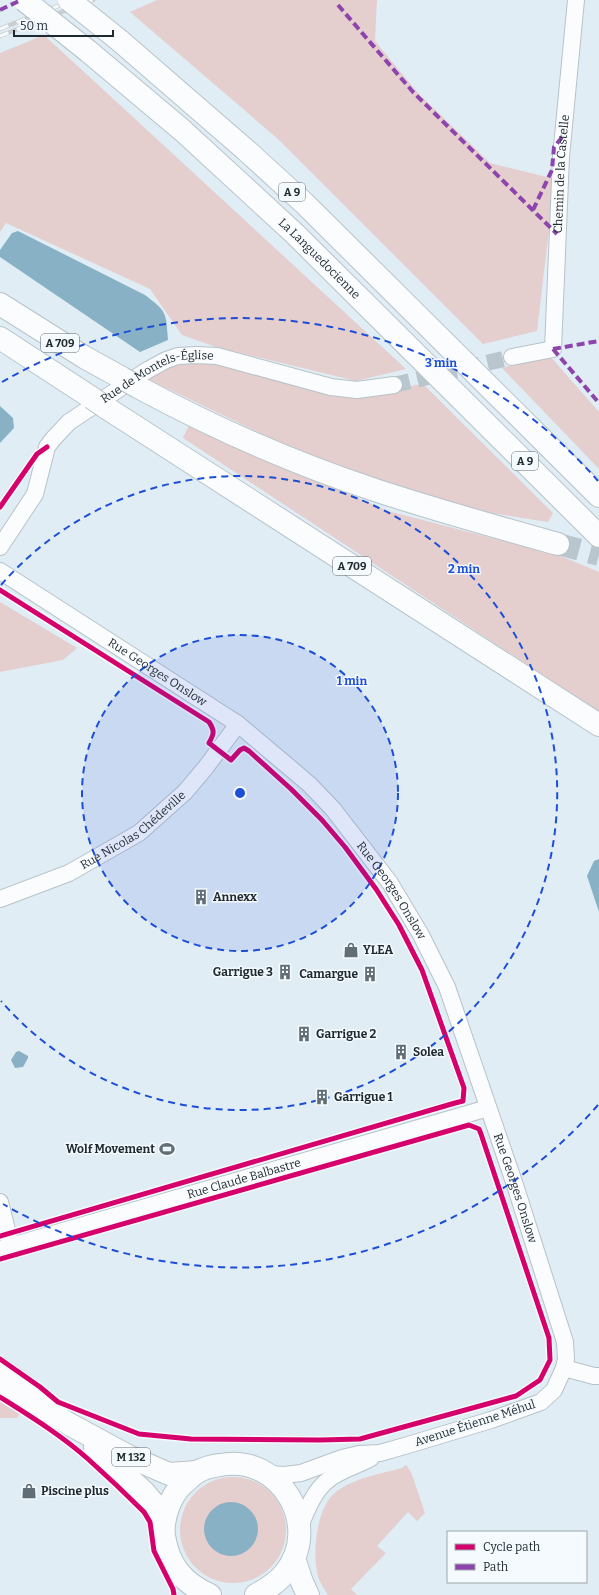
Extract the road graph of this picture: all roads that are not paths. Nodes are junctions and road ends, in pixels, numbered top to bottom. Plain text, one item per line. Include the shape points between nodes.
1 (24, 0) edge
2 (69, 0) edge
3 (576, 0) edge
4 (0, 304) edge
5 (0, 338) edge
6 (512, 357) tunnel mouth
7 (394, 385) tunnel mouth
8 (599, 496) edge
9 (599, 536) edge
10 (558, 544) tunnel mouth
11 (0, 547) edge
12 (0, 571) edge
13 (238, 724) junction
14 (599, 725) edge
15 (0, 899) edge
16 (488, 1108) junction
17 (0, 1202) edge
18 (5, 1248) edge
19 (0, 1365) edge
20 (564, 1368) junction
21 (599, 1376) edge
22 (0, 1381) edge
23 (69, 1424) junction
24 (380, 1453) junction
25 (198, 1472) junction
26 (268, 1474) junction
27 (165, 1517) junction
28 (300, 1526) junction
29 (294, 1558) junction
30 (185, 1587) edge
31 (210, 1595) edge
32 (256, 1595) edge
33 (308, 1595) edge

1 - 9 main road, La Languedocienne / A 9, bridge via 182,130 294,233
2 - 8 main road, A 9, bridge via 247,150 304,203
3 - 6 street, Chemin de la Castelle via 561,157 552,349
4 - 10 main road, A 709 via 130,383 285,457 423,505
5 - 14 main road, A 709
7 - 11 street, Rue de Montels-Église via 357,390 331,387 217,356 178,356 166,360 69,422 53,438 47,447 35,494
12 - 13 street, Rue Georges Onslow
13 - 15 street, Rue Nicolas Chédeville via 185,792 139,833 69,873
13 - 16 street, Rue Georges Onslow via 324,799 390,883 421,935 447,987
16 - 18 street, Rue Claude Balbastre
16 - 20 street, Rue Georges Onslow via 565,1342
17 - 18 street
19 - 23 street via 41,1394
20 - 21 street
20 - 24 street, Avenue Étienne Méhul via 554,1390 541,1402 491,1420
22 - 23 main road, M 132
23 - 25 main road, M 132 via 130,1457 169,1474
23 - 27 main road, M 132 via 144,1492
24 - 26 street, Avenue Étienne Méhul via 342,1458 301,1473
24 - 28 street, Avenue Étienne Méhul via 337,1474 320,1486
25 - 26 main road via 229,1463 249,1466
25 - 27 main road via 179,1488 170,1502
26 - 28 main road via 282,1485 292,1500
27 - 30 main road via 166,1550
28 - 29 main road
29 - 32 main road via 285,1573 272,1586
29 - 33 main road
30 - 31 main road

